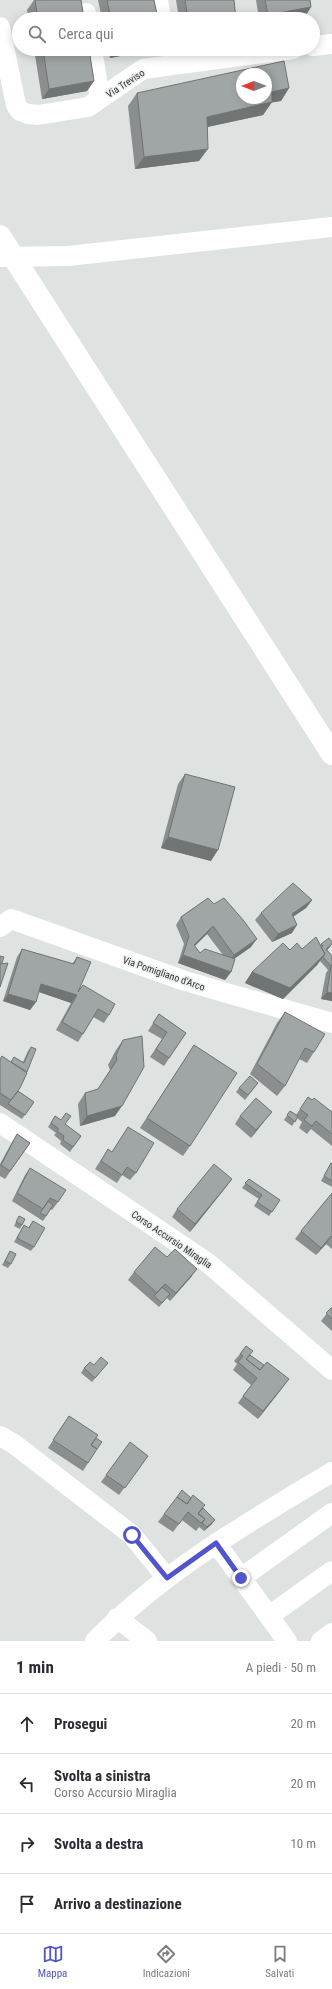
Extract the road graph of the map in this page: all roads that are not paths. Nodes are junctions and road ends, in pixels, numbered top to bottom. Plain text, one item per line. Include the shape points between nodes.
1 (158, 0) edge
2 (160, 12) edge
3 (0, 27) edge
4 (332, 44) edge
5 (320, 45) edge
6 (93, 56) edge
7 (184, 56) edge
8 (168, 57) edge
9 (9, 92) edge
10 (100, 98) junction
11 (332, 227) edge
12 (0, 236) edge
13 (0, 257) edge
14 (332, 754) edge
15 (0, 926) edge
16 (332, 1023) edge
17 (0, 1123) edge
18 (332, 1370) edge
19 (0, 1436) edge
20 (332, 1472) edge
21 (332, 1514) edge
22 (216, 1543) junction
23 (332, 1571) edge
24 (167, 1578) junction
25 (241, 1578) junction
26 (269, 1616) junction
27 (117, 1618) junction
28 (332, 1633) edge
29 (95, 1641) edge
30 (147, 1641) edge
31 (288, 1641) edge
32 (321, 1641) edge

1 - 2 street
3 - 9 street
4 - 5 street
6 - 10 street
7 - 8 street, Via Treviso
8 - 10 street, Via Treviso via 143,69
9 - 10 street, Via Treviso via 20,111 38,115 88,107
11 - 13 street via 68,256
12 - 14 main road
15 - 16 street, Via Pomigliano d'Arco via 10,919 185,981
17 - 18 street, Corso Accursio Miraglia via 208,1263
19 - 24 street via 132,1535
20 - 22 street
21 - 25 street
22 - 24 street
22 - 25 street
23 - 26 street
24 - 27 street
25 - 26 street
26 - 31 street
27 - 29 street
27 - 30 street
28 - 32 street

